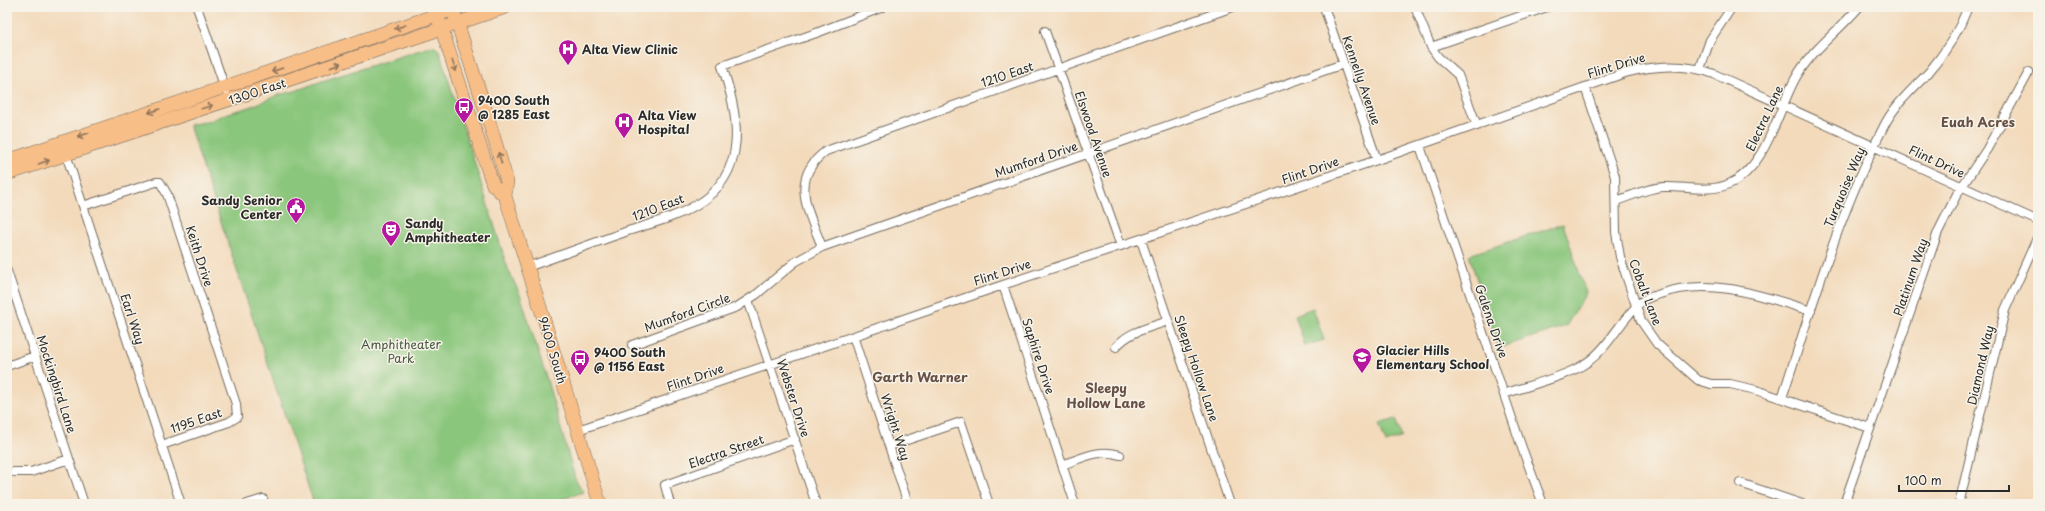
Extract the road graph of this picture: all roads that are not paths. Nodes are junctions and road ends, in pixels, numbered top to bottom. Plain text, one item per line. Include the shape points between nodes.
1 (197, 7) edge
2 (506, 7) edge
3 (883, 7) edge
4 (1233, 7) edge
5 (1324, 7) edge
6 (1415, 7) edge
7 (1546, 7) edge
8 (1859, 7) edge
9 (1968, 7) edge
10 (455, 8) edge
11 (1731, 8) edge
12 (436, 11) edge
13 (458, 24) junction
14 (442, 29) junction
15 (1045, 31) dead end
16 (1431, 47) junction
17 (1344, 64) junction
18 (1058, 68) junction
19 (1700, 69) junction
20 (2029, 72) dead end
21 (1585, 87) junction
22 (227, 94) junction
23 (1783, 105) junction
24 (1477, 126) junction
25 (1420, 146) junction
26 (1874, 146) junction
27 (64, 148) junction
28 (1088, 153) junction
29 (1377, 160) junction
30 (7, 161) edge
31 (7, 174) edge
32 (1961, 186) junction
33 (505, 196) junction
34 (1616, 201) junction
35 (83, 206) junction
36 (2038, 220) edge
37 (2038, 236) edge
38 (1141, 240) junction
39 (1121, 246) junction
40 (822, 247) junction
41 (527, 267) junction
42 (7, 271) edge
43 (1003, 285) junction
44 (748, 300) junction
45 (1636, 307) junction
46 (1811, 311) junction
47 (1168, 321) junction
48 (853, 336) junction
49 (632, 345) dead end
50 (1116, 347) dead end
51 (35, 356) junction
52 (770, 364) junction
53 (7, 366) edge
54 (1504, 394) junction
55 (1782, 398) junction
56 (237, 417) joint
57 (1870, 428) junction
58 (578, 430) junction
59 (795, 439) junction
60 (162, 445) junction
61 (889, 446) junction
62 (1120, 455) dead end
63 (69, 459) junction
64 (1062, 465) junction
65 (14, 472) dead end
66 (1740, 483) dead end
67 (262, 499) dead end
68 (84, 504) edge
69 (181, 504) edge
70 (247, 504) edge
71 (600, 504) edge
72 (670, 504) edge
73 (816, 504) edge
74 (908, 504) edge
75 (990, 504) edge
76 (1075, 504) edge
77 (1230, 504) edge
78 (1543, 504) edge
79 (1802, 504) edge
80 (1844, 504) edge
81 (1959, 504) edge

1 - 22 street
2 - 13 main road, 1300 East
3 - 41 street, 1210 East via 722,66 735,105 736,144 726,173 698,204 672,217
4 - 18 street, 1210 East
5 - 17 street, Kennelly Avenue
6 - 16 street
7 - 16 street
8 - 23 street, Electra Lane via 1810,57 1795,79
9 - 26 street, Turquoise Way via 1944,53 1895,108
10 - 12 main road, 1300 East
10 - 13 main road, 9400 South
11 - 19 street via 1710,40
12 - 14 main road, 9400 South
12 -> 22 main road, 1300 East
13 - 14 main road, 1300 East
33 -> 13 main road, 9400 South via 507,182
22 -> 14 main road, 1300 East
14 -> 33 main road, 9400 South via 493,185
15 - 18 street, Elswood Avenue
16 - 24 street via 1458,75
17 - 28 street, Mumford Drive
17 - 29 street, Kennelly Avenue
18 - 28 street, Elswood Avenue
18 - 40 street, 1210 East via 826,150 812,165 804,182 806,204
19 - 21 street, Flint Drive via 1654,67 1625,73
19 - 23 street, Flint Drive
20 - 32 street, Platinum Way via 1987,149
21 - 24 street, Flint Drive
21 - 34 street, Cobalt Lane via 1614,176
22 - 27 main road, 1300 East
23 - 26 street, Flint Drive
23 - 34 street, Electra Lane via 1760,156 1737,181 1716,188 1656,188
24 - 25 street, Flint Drive
25 - 29 street, Flint Drive
25 - 54 street, Galena Drive
26 - 32 street, Flint Drive
26 - 46 street, Turquoise Way via 1847,207
27 - 30 main road, 1300 East
31 -> 27 main road, 1300 East
27 - 35 street, Earl Way
28 - 39 street, Elswood Avenue
28 - 40 street, Mumford Drive
29 - 38 street, Flint Drive
32 - 36 street, Flint Drive
32 - 57 street, Platinum Way via 1928,261
33 - 41 main road, 9400 South
34 - 45 street, Cobalt Lane via 1617,245
35 - 56 street, Keith Drive via 152,183 160,182 163,185 236,404
35 - 60 street, Earl Way
37 - 81 street, Diamond Way via 2005,310
38 - 39 street, Flint Drive
38 - 47 street, Sleepy Hollow Lane
39 - 43 street, Flint Drive
40 - 44 street, Mumford Drive via 795,262
41 - 58 main road, 9400 South
42 - 51 street, Mockingbird Lane
43 - 48 street, Flint Drive
43 - 64 street, Saphire Drive
44 - 49 street, Mumford Circle via 723,313
44 - 52 street, Webster Drive
45 - 46 street via 1645,299 1670,290 1700,287 1749,293
45 - 54 street via 1586,364
45 - 55 street, Cobalt Lane via 1656,344 1698,380 1711,384 1739,386
46 - 55 street, Turquoise Way
47 - 50 street via 1132,333 1122,339
47 - 77 street, Sleepy Hollow Lane
48 - 52 street, Flint Drive
48 - 61 street, Wright Way
51 - 53 street
51 - 63 street, Mockingbird Lane
52 - 58 street, Flint Drive
52 - 59 street, Webster Drive
54 - 78 street, Galena Drive
55 - 57 street, Cobalt Lane
56 - 60 street, 1195 East
57 - 80 street, Platinum Way
58 - 71 main road, 9400 South
59 - 72 street, Electra Street via 665,485
59 - 73 street, Webster Drive
60 - 69 street, Earl Way
61 - 74 street, Wright Way
61 - 75 street via 961,422
62 - 64 street via 1101,452
63 - 65 street via 31,472
63 - 68 street, Mockingbird Lane
64 - 76 street, Saphire Drive
66 - 79 street
67 - 70 street

